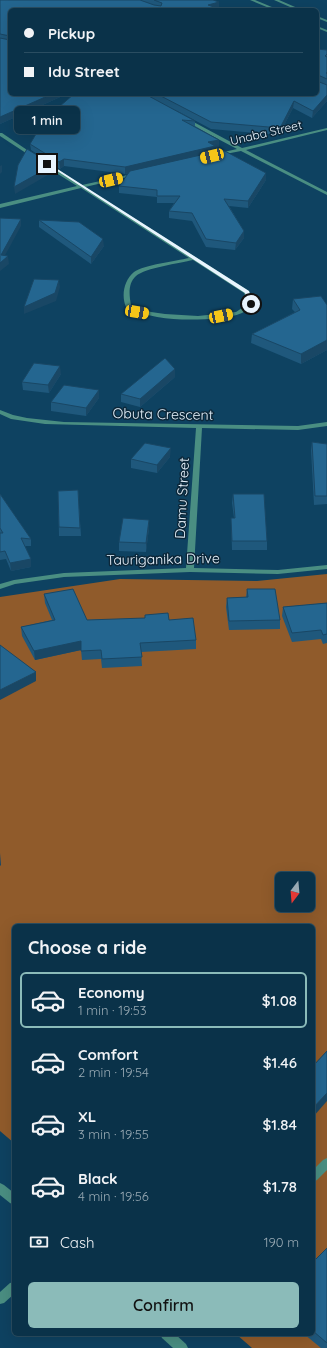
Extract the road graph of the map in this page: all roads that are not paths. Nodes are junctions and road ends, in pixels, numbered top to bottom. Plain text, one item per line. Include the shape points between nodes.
1 (252, 0) edge
2 (276, 0) edge
3 (272, 8) edge
4 (295, 8) edge
5 (179, 116) edge
6 (327, 129) edge
7 (0, 134) edge
8 (241, 149) junction
9 (210, 156) edge
10 (142, 173) edge
11 (82, 187) junction
12 (327, 194) edge
13 (0, 206) edge
14 (195, 258) junction
15 (0, 412) edge
16 (327, 424) edge
17 (199, 426) junction
18 (327, 567) edge
19 (190, 570) junction
20 (0, 586) edge
21 (327, 1163) edge
22 (315, 1175) edge
23 (0, 1188) edge
24 (12, 1198) edge
25 (12, 1289) edge
26 (0, 1299) edge
27 (168, 1336) edge
28 (182, 1348) edge

1 - 3 street
2 - 4 street
5 - 8 street
6 - 8 street, Unaba Street
7 - 11 street
8 - 9 street, Unaba Street
8 - 12 street
10 - 11 street
11 - 13 street
11 - 14 street
14 - 14 street via 136,272 129,282 126,295 128,306 137,312 168,317 221,316 240,312 251,304 248,292
15 - 17 street, Obuta Crescent via 21,420 38,422
16 - 17 street, Obuta Crescent via 298,428
17 - 19 street, Damu Street
18 - 19 street, Tauriganika Drive via 278,572
19 - 20 street, Tauriganika Drive via 64,575
21 - 22 street
23 - 24 street
25 - 26 street
27 - 28 street

